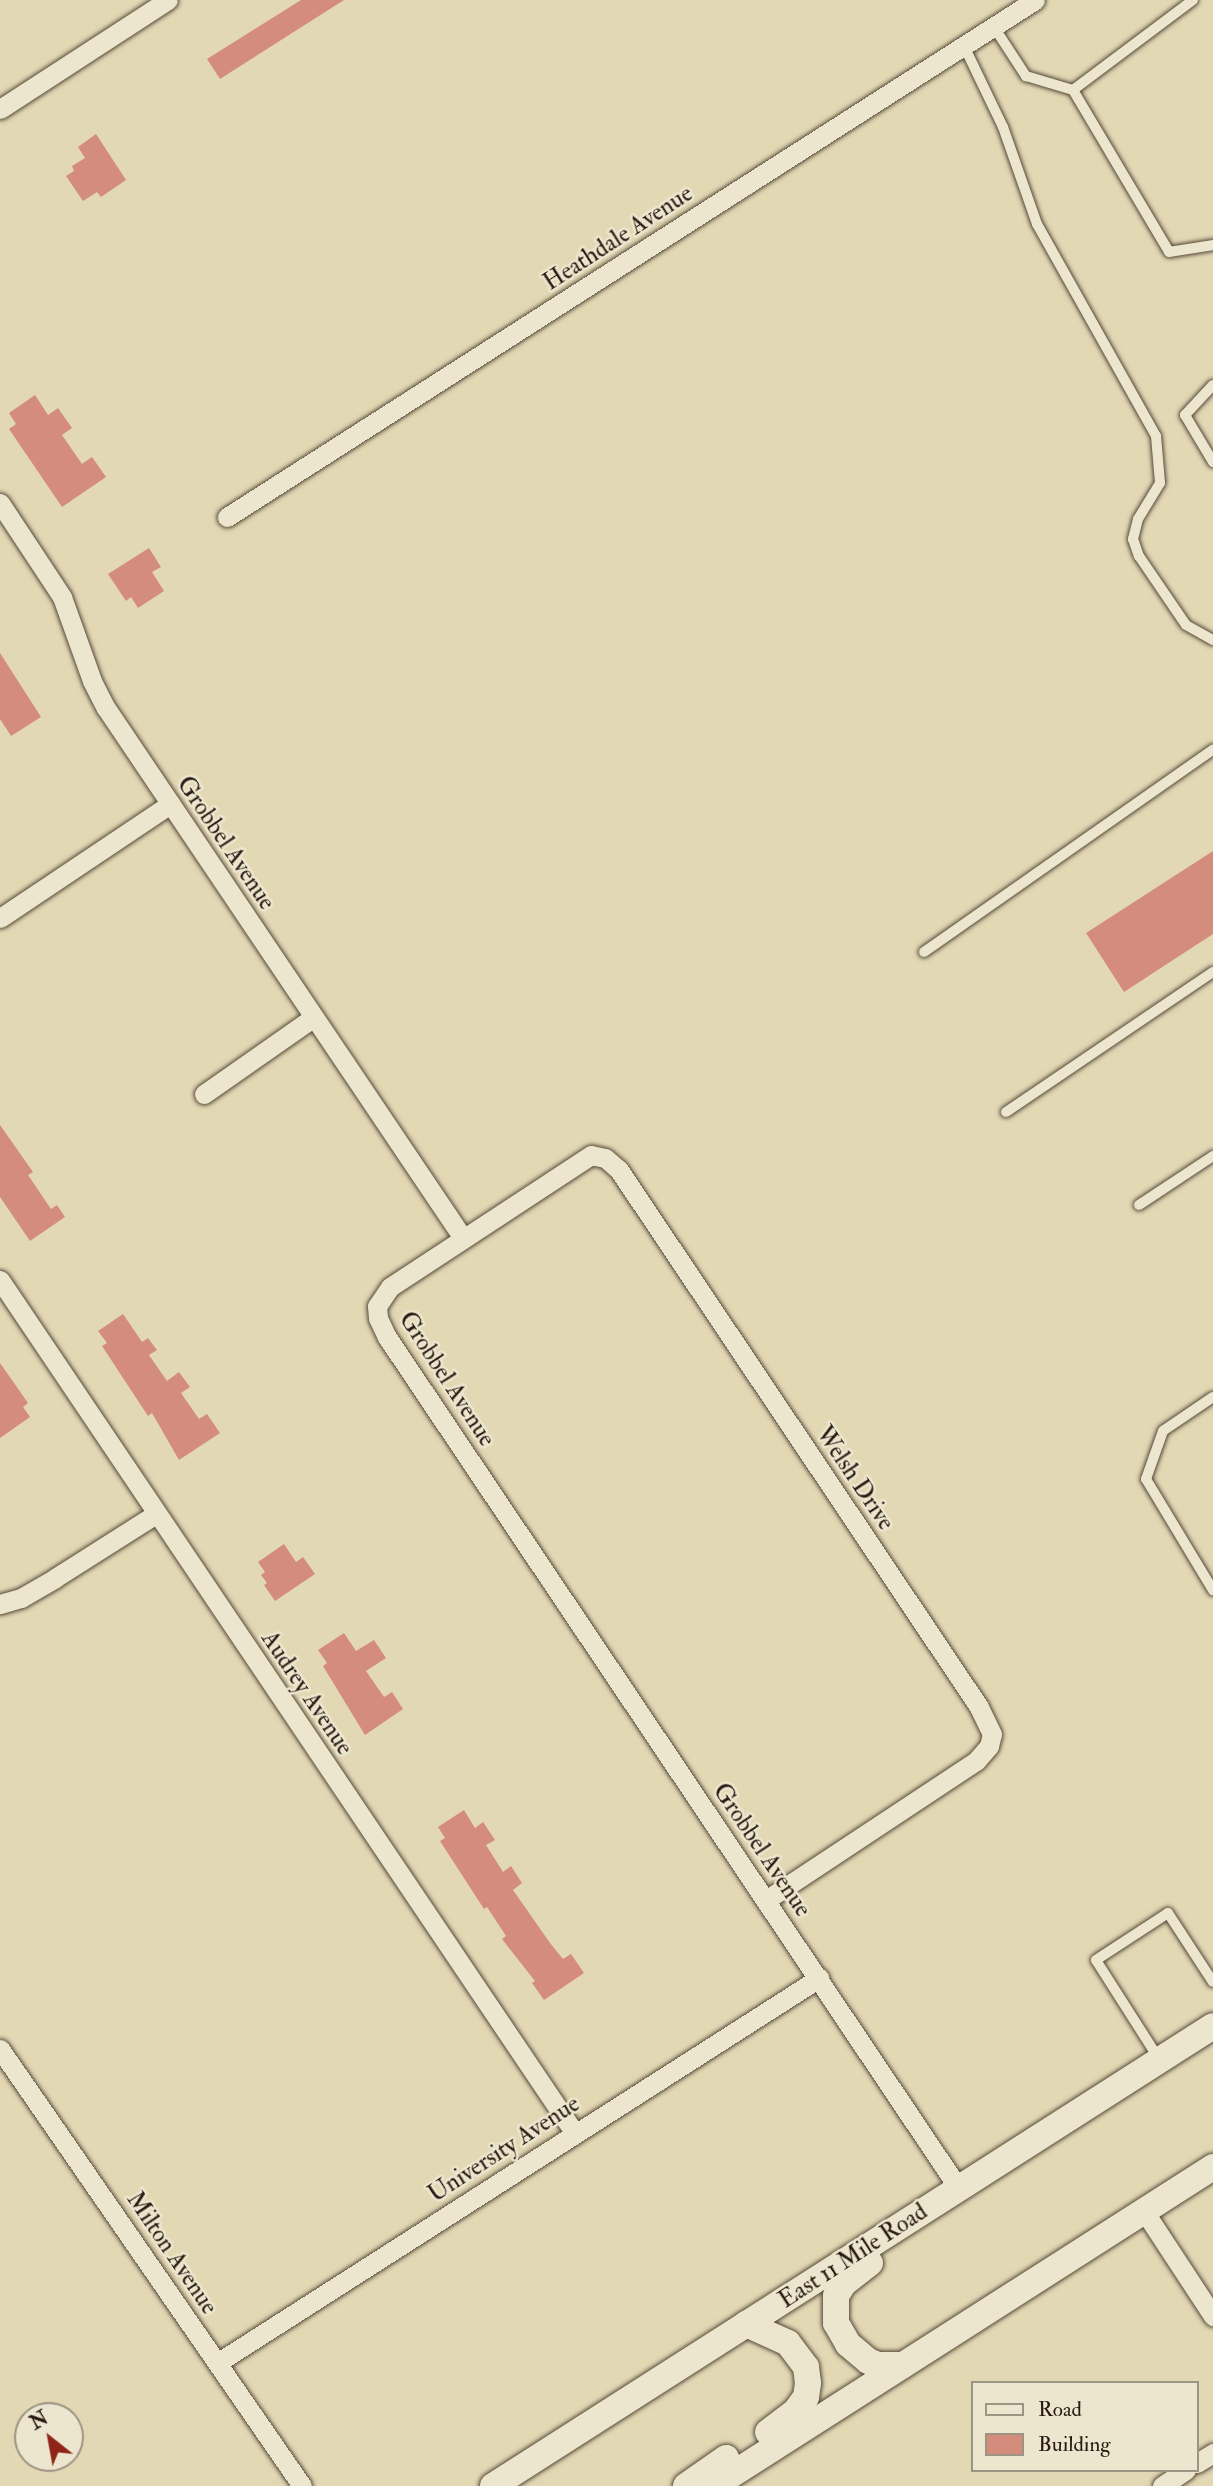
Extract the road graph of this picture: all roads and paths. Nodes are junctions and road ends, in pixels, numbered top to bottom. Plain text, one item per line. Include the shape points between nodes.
1 (168, 0) edge
2 (1035, 0) edge
3 (1193, 0) edge
4 (993, 27) junction
5 (964, 46) junction
6 (1073, 90) junction
7 (0, 109) edge
8 (1212, 249) edge
9 (1213, 385) edge
10 (1213, 462) edge
11 (0, 503) edge
12 (227, 517) dead end
13 (1213, 640) edge
14 (1213, 750) edge
15 (170, 804) junction
16 (0, 918) edge
17 (924, 952) dead end
18 (1213, 972) edge
19 (314, 1017) junction
20 (204, 1094) dead end
21 (1006, 1112) dead end
22 (1213, 1156) edge
23 (1139, 1205) dead end
24 (463, 1238) junction
25 (0, 1280) edge
26 (1213, 1397) edge
27 (156, 1514) junction
28 (1213, 1590) edge
29 (0, 1604) edge
30 (766, 1900) junction
31 (819, 1978) junction
32 (1213, 1982) edge
33 (1213, 2026) edge
34 (0, 2049) edge
35 (1160, 2060) junction
36 (574, 2132) junction
37 (1020, 2151) junction
38 (1213, 2167) edge
39 (959, 2189) junction
40 (1144, 2211) junction
41 (1213, 2316) edge
42 (747, 2324) junction
43 (217, 2363) junction
44 (903, 2365) junction
45 (1183, 2472) edge
46 (302, 2486) edge
47 (493, 2486) edge
48 (686, 2486) edge
49 (714, 2486) edge
50 (1162, 2486) edge

1 - 7 street
2 - 4 street, Heathdale Avenue
3 - 6 lane
4 - 5 street, Heathdale Avenue
4 - 6 lane via 1026,76
5 - 12 street, Heathdale Avenue
5 - 13 lane via 1003,127 1037,224 1156,436 1160,482 1138,519 1133,539 1139,556 1186,625
6 - 8 lane via 1169,252
9 - 10 lane via 1185,415
11 - 15 street, Grobbel Avenue via 62,597 98,695
14 - 17 lane
15 - 16 street
15 - 19 street, Grobbel Avenue
18 - 21 lane
19 - 20 street
19 - 24 street, Grobbel Avenue
22 - 23 lane
24 - 30 street, Grobbel Avenue via 385,1292 377,1306 380,1325
24 - 30 street, Welsh Drive via 582,1159 598,1156 611,1161 988,1721 989,1746 976,1761
25 - 27 street, Audrey Avenue
26 - 28 lane via 1163,1431 1146,1479
27 - 29 street via 55,1578
27 - 36 street, Audrey Avenue
30 - 31 street, Grobbel Avenue
31 - 36 street, University Avenue
31 - 39 street, Grobbel Avenue
32 - 35 lane via 1168,1913 1096,1960
33 - 35 main road, East 11 Mile Road
34 - 43 street, Milton Avenue
35 - 37 main road, East 11 Mile Road
36 - 43 street, University Avenue
37 - 39 main road, East 11 Mile Road
37 - 44 main road via 968,2201 862,2268 836,2296 836,2323 856,2353 878,2365
38 - 40 main road
39 - 42 main road, East 11 Mile Road
40 - 41 street
40 - 44 main road
42 - 47 main road, East 11 Mile Road
42 - 48 main road via 772,2333 798,2353 806,2367 806,2397 777,2426
43 - 46 street, Milton Avenue
44 - 49 main road
45 - 50 street

